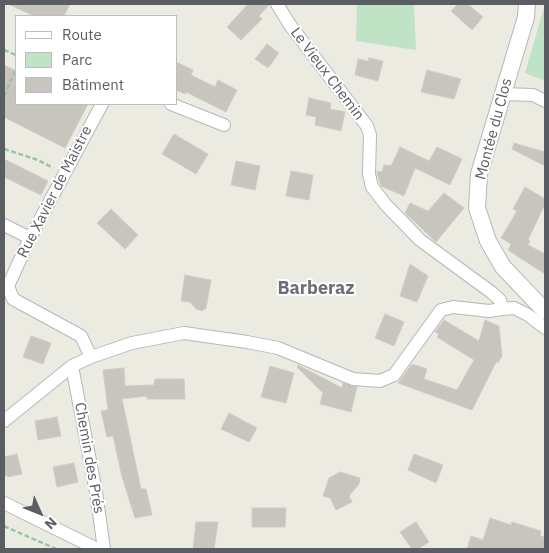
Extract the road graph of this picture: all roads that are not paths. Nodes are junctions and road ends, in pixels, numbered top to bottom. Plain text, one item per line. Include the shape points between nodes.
1 (277, 4) edge
2 (529, 8) edge
3 (503, 94) junction
4 (545, 101) edge
5 (101, 105) edge
6 (174, 105) edge
7 (224, 125) dead end
8 (4, 225) edge
9 (30, 238) junction
10 (502, 309) junction
11 (545, 311) edge
12 (545, 328) edge
13 (91, 357) junction
14 (72, 366) junction
15 (4, 421) edge
16 (4, 503) edge
17 (97, 549) edge
18 (104, 549) edge

1 - 10 street, Le Vieux Chemin via 366,126 370,135 372,187 420,240 491,292 500,300
2 - 3 main road, Montée du Clos
3 - 4 street via 533,95
3 - 11 main road, Montée du Clos via 479,174 477,208 488,241 504,267
5 - 9 street, Rue Xavier de Maistre
6 - 7 street
8 - 9 street
9 - 13 street, Rue Xavier de Maistre via 8,286 13,299 81,336
10 - 12 street via 514,308
10 - 13 street via 489,312 453,307 441,310 394,375 380,380 353,379 278,348 184,333 132,343
13 - 14 street
14 - 15 street
14 - 18 street, Chemin des Prés
16 - 17 street

